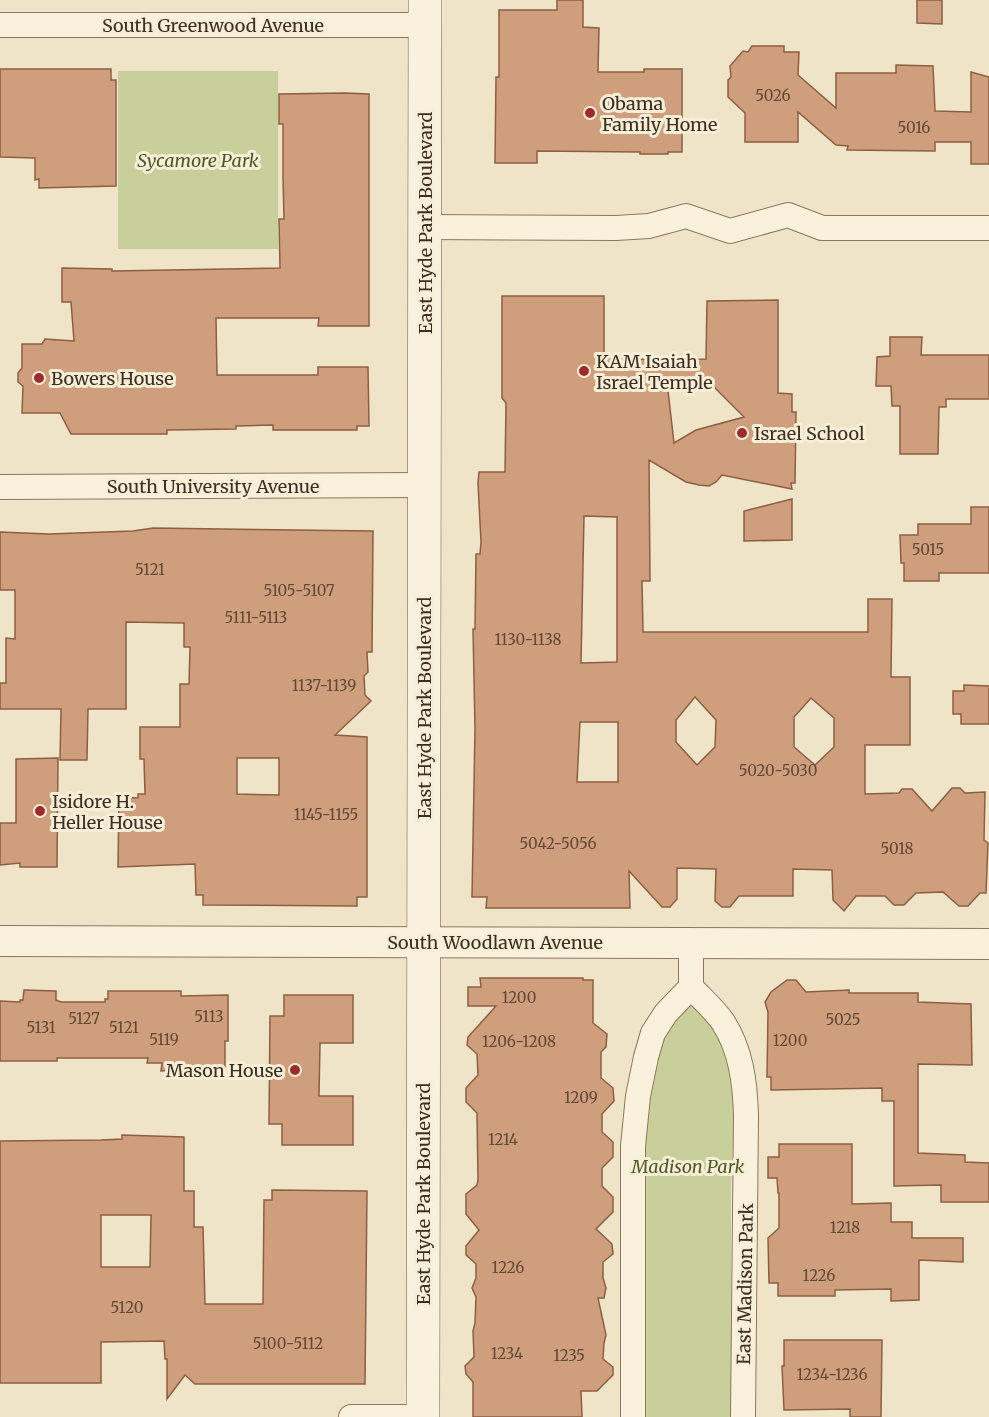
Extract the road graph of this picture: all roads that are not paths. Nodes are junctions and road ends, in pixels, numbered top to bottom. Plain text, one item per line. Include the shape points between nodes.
1 (425, 13) edge
2 (0, 25) edge
3 (424, 227) junction
4 (989, 228) edge
5 (425, 485) junction
6 (0, 487) edge
7 (0, 940) edge
8 (423, 942) junction
9 (691, 944) junction
10 (989, 944) edge
11 (691, 987) junction
12 (351, 1417) edge
13 (423, 1417) edge
14 (633, 1417) edge
15 (743, 1417) edge

1 - 2 street, South Greenwood Avenue
1 - 3 main road, East Hyde Park Boulevard
3 - 4 street via 616,228 649,226 686,216 730,231 788,215 822,228
3 - 5 main road, East Hyde Park Boulevard
5 - 6 street, South University Avenue
5 - 8 main road, East Hyde Park Boulevard
7 - 8 street, South Woodlawn Avenue
8 - 9 street, South Woodlawn Avenue
8 - 13 main road, East Hyde Park Boulevard
9 - 10 street, South Woodlawn Avenue
9 - 11 street
11 - 14 street via 666,1013 653,1034 638,1095 633,1146
11 - 15 street, East Madison Park via 722,1020 737,1049 745,1083
12 - 13 street

